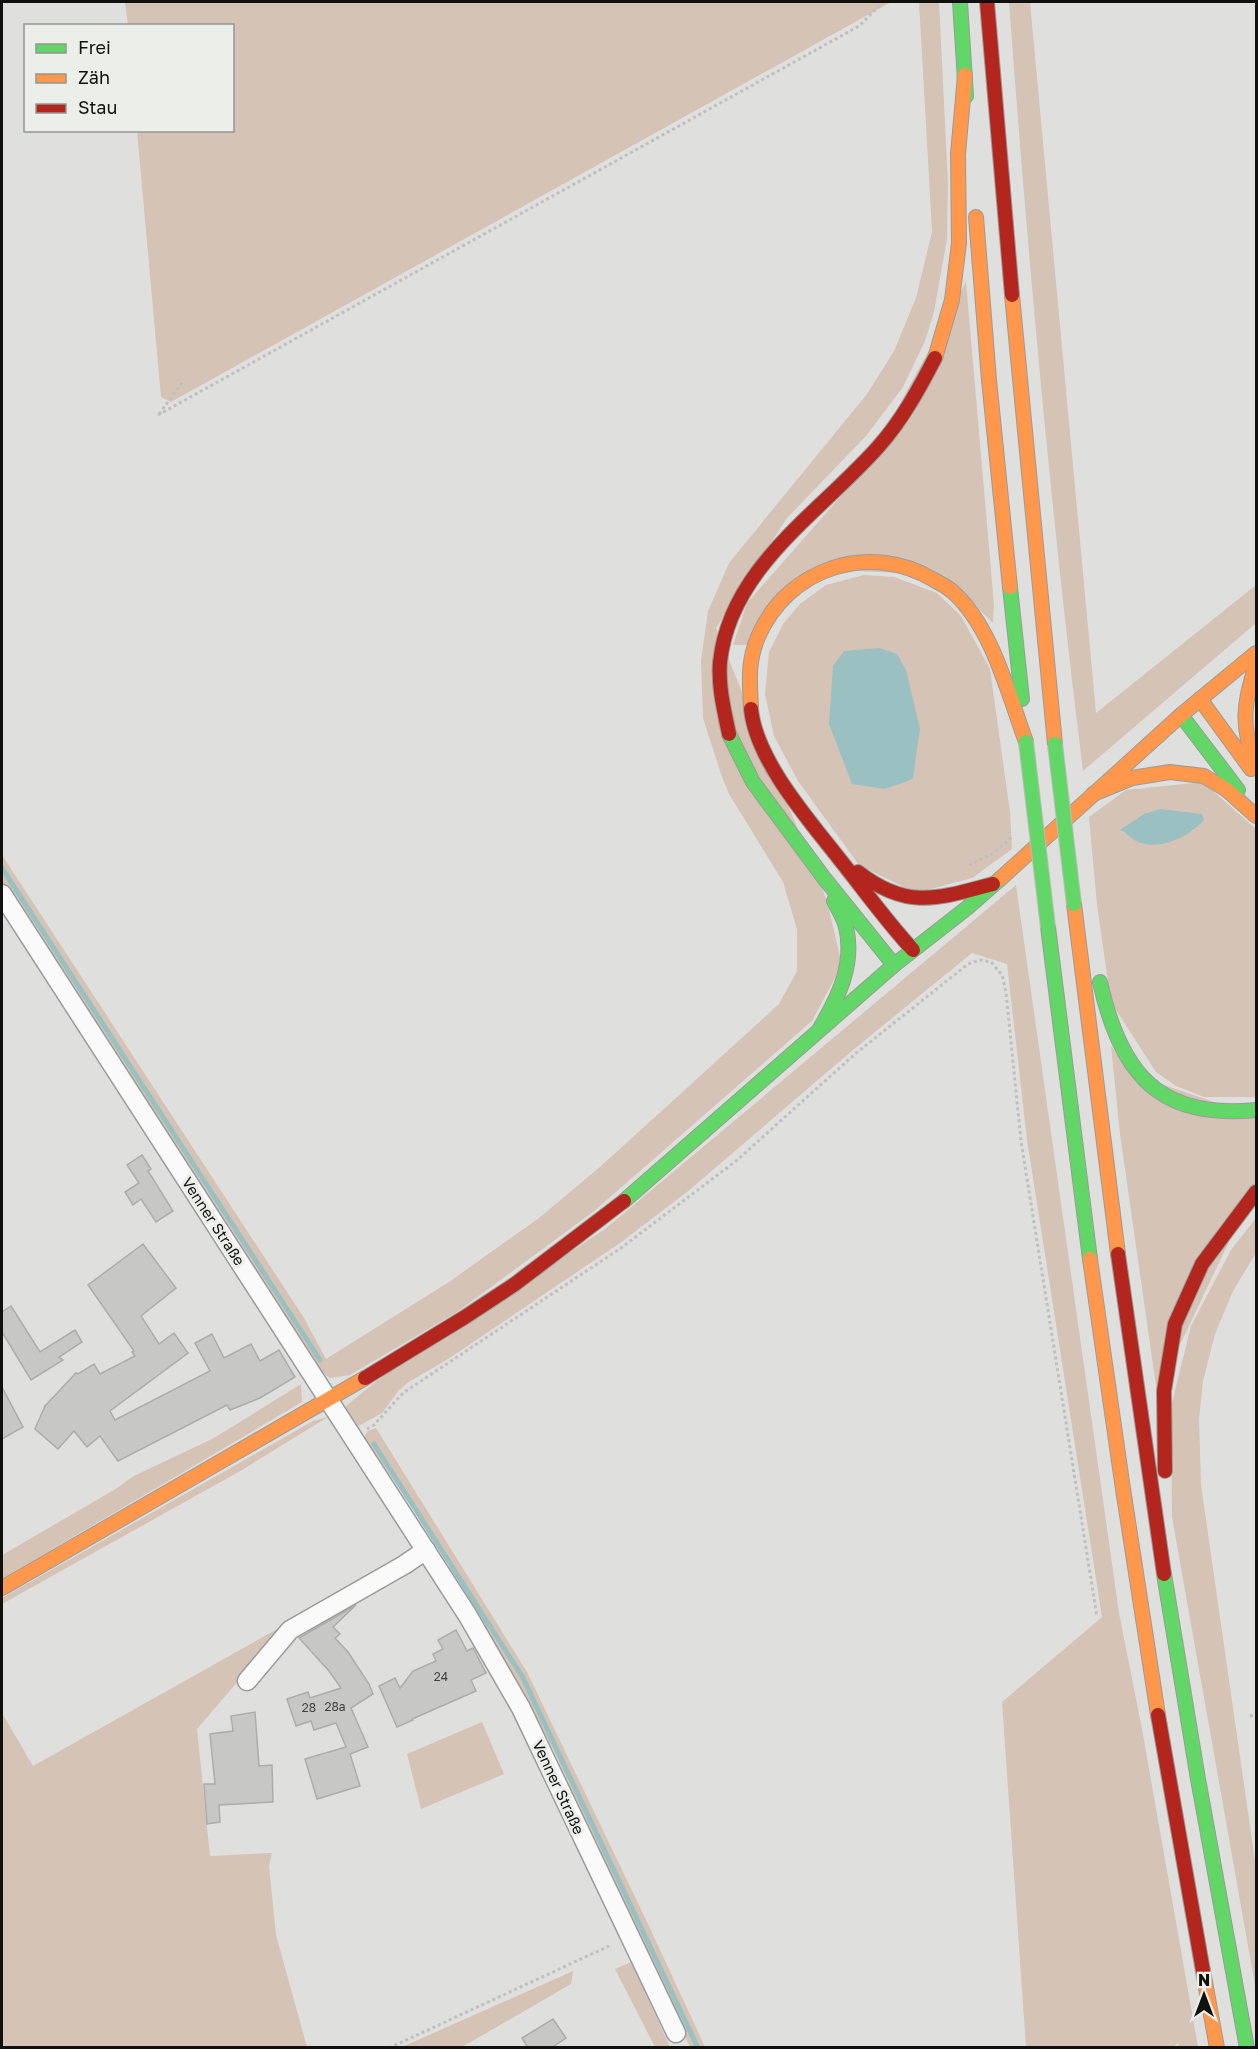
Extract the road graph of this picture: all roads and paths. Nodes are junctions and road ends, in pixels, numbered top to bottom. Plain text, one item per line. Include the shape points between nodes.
1 (883, 2) edge
2 (960, 2) edge
3 (987, 2) edge
4 (965, 75) junction
5 (972, 169) dead end
6 (975, 204) dead end
7 (184, 380) dead end
8 (1257, 653) edge
9 (1257, 665) edge
10 (1200, 699) junction
11 (1181, 715) junction
12 (1026, 742) junction
13 (1257, 763) edge
14 (1257, 777) edge
15 (1093, 794) junction
16 (1257, 815) edge
17 (1017, 833) dead end
18 (830, 846) junction
19 (963, 867) dead end
20 (824, 878) junction
21 (993, 884) junction
22 (2, 894) edge
23 (1074, 904) junction
24 (1093, 947) dead end
25 (913, 950) junction
26 (894, 965) junction
27 (1097, 968) dead end
28 (819, 1030) junction
29 (1257, 1110) edge
30 (1257, 1192) edge
31 (329, 1399) junction
32 (352, 1436) junction
33 (426, 1550) junction
34 (1166, 1583) junction
35 (2, 1588) edge
36 (1097, 1617) dead end
37 (247, 1681) dead end
38 (1257, 1715) edge
39 (1250, 1716) dead end
40 (609, 1946) dead end
41 (676, 2033) dead end
42 (389, 2048) edge
43 (1217, 2048) edge
44 (1247, 2048) edge

1 - 7 path via 859,26 158,415
2 - 4 main road
3 - 23 main road, bridge via 1021,398
4 - 5 main road
4 - 20 main road via 958,154 959,243 952,300 935,359 906,410 879,446 777,548 747,586 729,623 720,662 721,698 730,738 753,782
6 - 12 main road
8 - 10 main road
9 - 13 main road via 1247,693 1246,723 1251,753
10 - 11 main road
10 - 14 main road
11 - 15 main road
11 - 16 main road
12 - 18 main road via 989,642 952,590 924,572 894,562 860,560 831,566 802,582 777,606 758,636 748,674 753,721 773,769
12 - 43 main road, bridge via 1065,1071 1121,1479
15 - 16 main road via 1132,778 1170,772 1204,776
15 - 21 main road
17 - 19 path via 992,854
18 - 21 main road via 865,878 907,899
18 - 25 main road
20 - 26 main road
20 - 28 main road via 846,927 848,948 846,978
21 - 25 main road
22 - 31 street, Venner Straße
23 - 24 main road
23 - 34 main road via 1121,1280
25 - 26 main road
26 - 28 main road
27 - 29 main road via 1114,1034 1148,1084 1170,1099 1203,1110
28 - 31 main road via 619,1205 515,1284
30 - 34 main road via 1202,1264 1175,1324 1164,1391
31 - 32 street, Venner Straße
31 - 35 main road
32 - 33 street, Venner Straße
32 - 36 path via 374,1425 404,1393 621,1248 735,1161 855,1054 968,964 991,962 1002,975 1006,992 1021,1141
33 - 37 street via 290,1630
33 - 41 street, Venner Straße via 522,1708
34 - 44 main road
38 - 39 path
40 - 42 path

